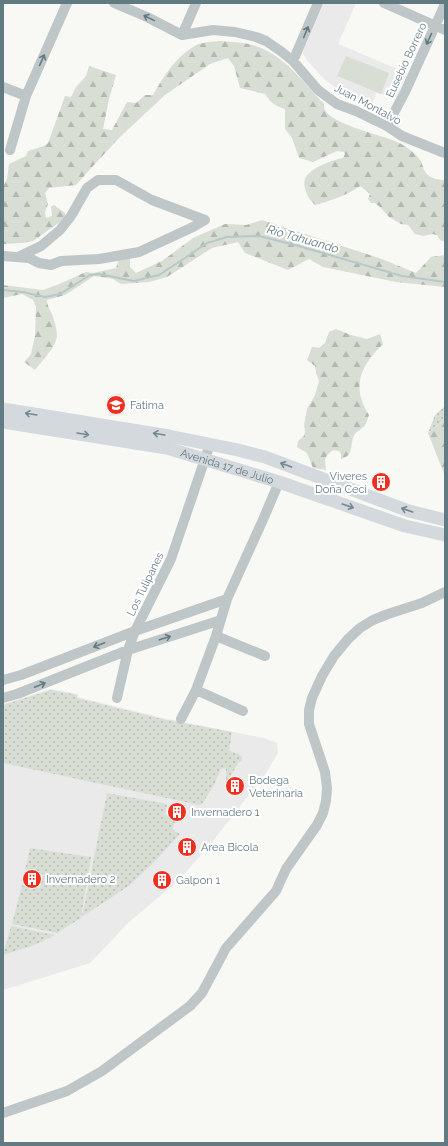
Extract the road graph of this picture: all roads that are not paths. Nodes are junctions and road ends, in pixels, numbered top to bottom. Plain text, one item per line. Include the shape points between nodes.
1 (67, 3) edge
2 (114, 3) edge
3 (196, 3) edge
4 (318, 3) edge
5 (384, 3) edge
6 (445, 4) edge
7 (435, 25) junction
8 (445, 30) edge
9 (182, 35) junction
10 (293, 61) junction
11 (3, 87) edge
12 (26, 96) junction
13 (387, 126) junction
14 (10, 150) dead end
15 (445, 153) edge
16 (3, 256) edge
17 (18, 257) junction
18 (3, 409) edge
19 (3, 422) edge
20 (210, 444) junction
21 (204, 459) junction
22 (279, 482) junction
23 (445, 520) edge
24 (445, 535) edge
25 (445, 592) edge
26 (227, 599) junction
27 (221, 620) junction
28 (135, 631) junction
29 (216, 636) junction
30 (128, 650) junction
31 (265, 656) dead end
32 (3, 680) edge
33 (196, 690) junction
34 (3, 698) edge
35 (116, 698) dead end
36 (243, 711) dead end
37 (181, 719) dead end
38 (3, 1113) edge

12 -> 1 street
9 -> 2 street via 147,16
3 - 9 street
10 -> 4 street
5 - 7 street
6 - 7 street, Eusebio Borrero
7 - 8 street
7 -> 13 street, Eusebio Borrero
9 - 10 street, Juan Montalvo via 213,30 235,32 266,41
10 - 13 street, Juan Montalvo via 318,90 337,104
11 - 12 street
12 - 14 street
13 - 15 street, Juan Montalvo via 402,136
16 - 17 street
17 - 17 street via 41,246 60,230 87,188 98,180 116,180 152,200 205,220 139,252 99,259 61,261 51,265
20 -> 18 main road, Avenida 17 de Julio
19 -> 21 main road, Avenida 17 de Julio via 167,448
20 - 21 street, Los Tulipanes
23 -> 20 main road, Avenida 17 de Julio via 409,511 266,457
21 - 22 main road, Avenida 17 de Julio
21 - 28 street, Los Tulipanes via 171,559
22 -> 24 main road, Avenida 17 de Julio via 405,526
22 - 26 street
25 - 38 street via 373,620 352,635 334,656 322,676 309,710 309,724 325,772 327,788 323,813 286,868 276,891 226,948 202,993 190,1006 102,1071 67,1091
26 - 27 street
26 - 28 street
27 - 29 street
30 -> 27 street
28 - 30 street
28 -> 32 street, Los Tulipanes
29 - 31 street
29 - 33 street
34 -> 30 street
30 - 35 street
33 - 36 street
33 - 37 street

